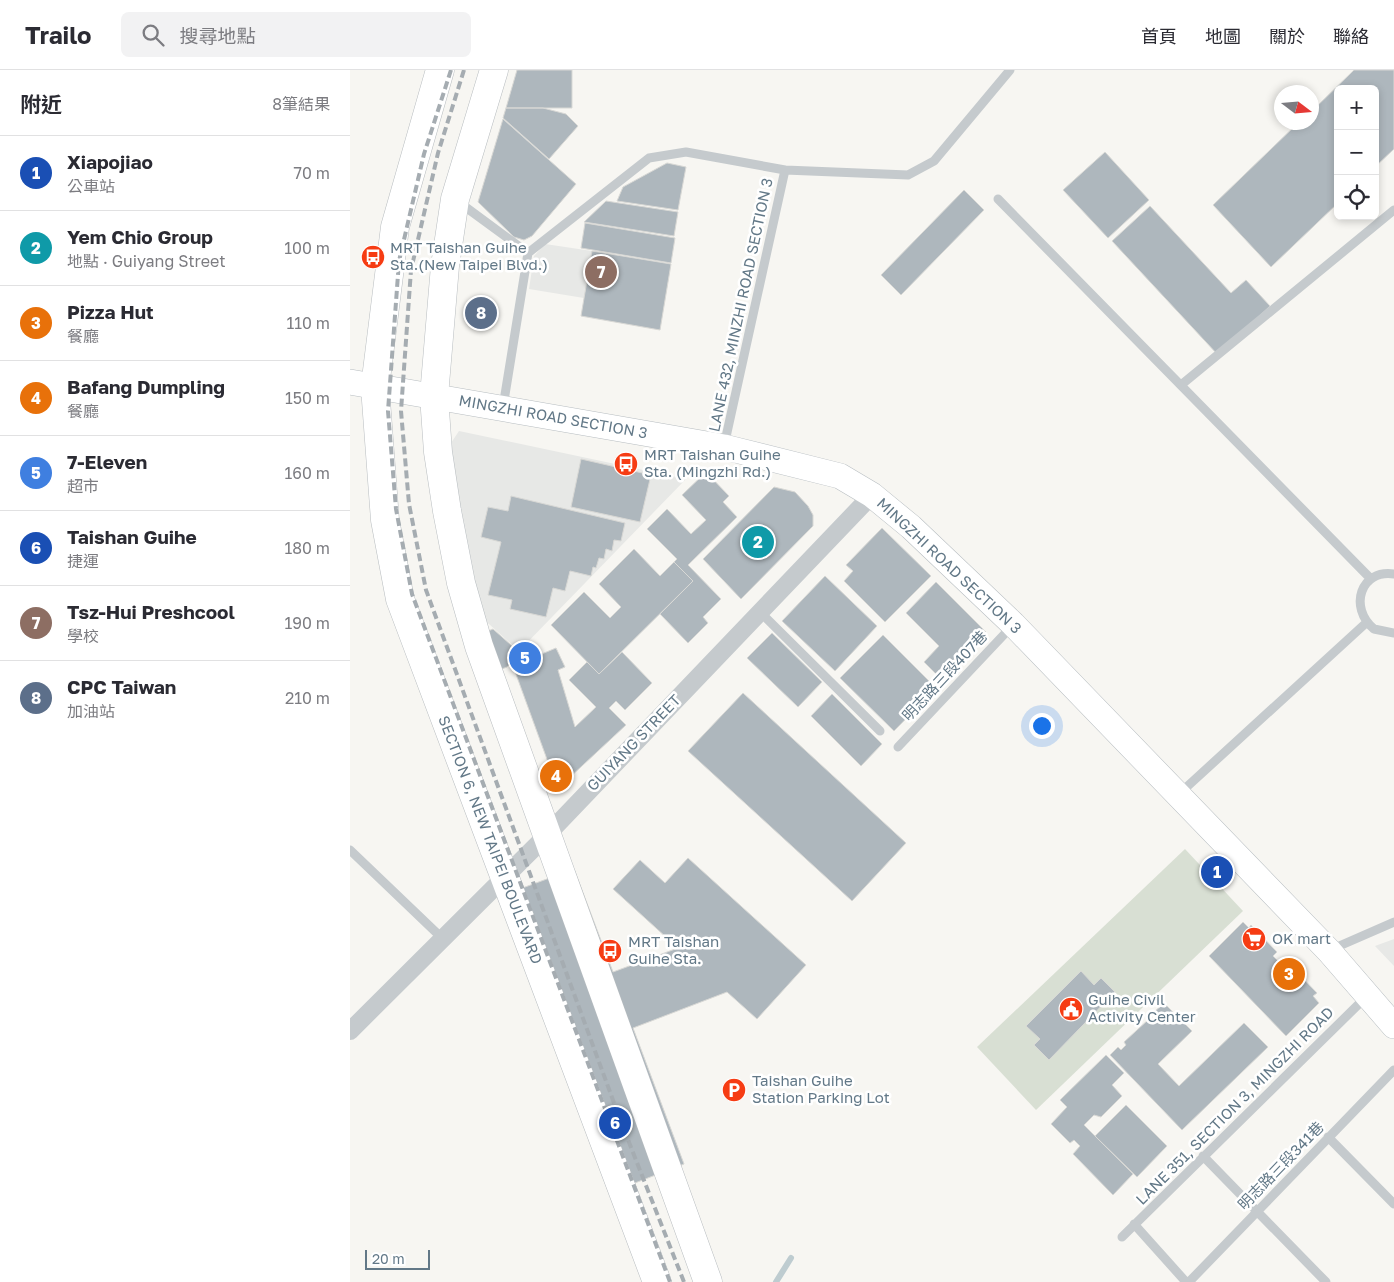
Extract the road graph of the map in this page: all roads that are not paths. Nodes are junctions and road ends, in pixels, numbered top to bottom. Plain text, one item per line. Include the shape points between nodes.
1 (440, 70) edge
2 (494, 70) edge
3 (1010, 70) edge
4 (785, 170) junction
5 (455, 199) junction
6 (998, 199) dead end
7 (1394, 210) edge
8 (528, 253) junction
9 (362, 385) edge
10 (1181, 385) junction
11 (434, 396) junction
12 (503, 408) junction
13 (724, 447) junction
14 (872, 495) junction
15 (1394, 574) edge
16 (1371, 579) junction
17 (760, 612) junction
18 (1366, 623) junction
19 (1013, 624) junction
20 (1394, 633) edge
21 (880, 731) dead end
22 (898, 747) dead end
23 (1177, 796) junction
24 (546, 836) junction
25 (350, 850) edge
26 (504, 877) junction
27 (1394, 922) edge
28 (443, 939) junction
29 (1329, 951) junction
30 (1367, 995) junction
31 (1394, 1026) edge
32 (350, 1031) edge
33 (1394, 1070) edge
34 (1328, 1137) junction
35 (1204, 1156) junction
36 (1394, 1204) edge
37 (1257, 1212) junction
38 (1134, 1224) junction
39 (1122, 1237) dead end
40 (657, 1282) edge
41 (708, 1282) edge
42 (1188, 1282) edge
43 (1326, 1282) edge

1 - 9 main road, SECTION 6, NEW TAIPEI BOULEVARD via 395,227
2 - 5 main road
3 - 4 lane, LANE 432, MINZHI ROAD SECTION 3 via 934,161 908,175
4 - 8 lane via 686,152 648,158
4 - 13 lane, LANE 432, MINZHI ROAD SECTION 3
5 - 8 lane
5 - 11 main road via 445,266
6 - 10 lane
7 - 10 lane
8 - 12 lane
9 - 11 main road, MINGZHI ROAD SECTION 3
9 - 26 main road, SECTION 6, NEW TAIPEI BOULEVARD via 400,599
10 - 16 lane
11 - 12 main road, MINGZHI ROAD SECTION 3
11 - 24 main road via 438,452 460,583
12 - 13 main road, MINGZHI ROAD SECTION 3
13 - 14 main road, MINGZHI ROAD SECTION 3 via 840,476
14 - 17 street, GUIYANG STREET
14 - 19 main road, MINGZHI ROAD SECTION 3 via 911,527
15 - 16 lane
16 - 18 lane via 1360,596 1361,614
17 - 21 lane
17 - 24 street, GUIYANG STREET
18 - 20 lane via 1374,630
18 - 23 lane
19 - 22 lane, 明志路三段407巷
19 - 23 main road, MINGZHI ROAD SECTION 3
23 - 29 main road, MINGZHI ROAD SECTION 3
24 - 26 street, GUIYANG STREET
24 - 41 main road
25 - 28 lane
26 - 28 street, GUIYANG STREET
26 - 40 main road, SECTION 6, NEW TAIPEI BOULEVARD
27 - 29 lane
28 - 32 street, GUIYANG STREET
29 - 30 main road, MINGZHI ROAD SECTION 3
30 - 31 main road, MINGZHI ROAD SECTION 3
30 - 35 lane, LANE 351, SECTION 3, MINGZHI ROAD
33 - 34 lane, 明志路三段341巷
34 - 36 lane
34 - 37 lane, 明志路三段341巷
35 - 37 lane
35 - 38 lane, LANE 351, SECTION 3, MINGZHI ROAD
37 - 42 lane, 明志路三段341巷
37 - 43 lane
38 - 39 lane, LANE 351, SECTION 3, MINGZHI ROAD
38 - 42 lane

